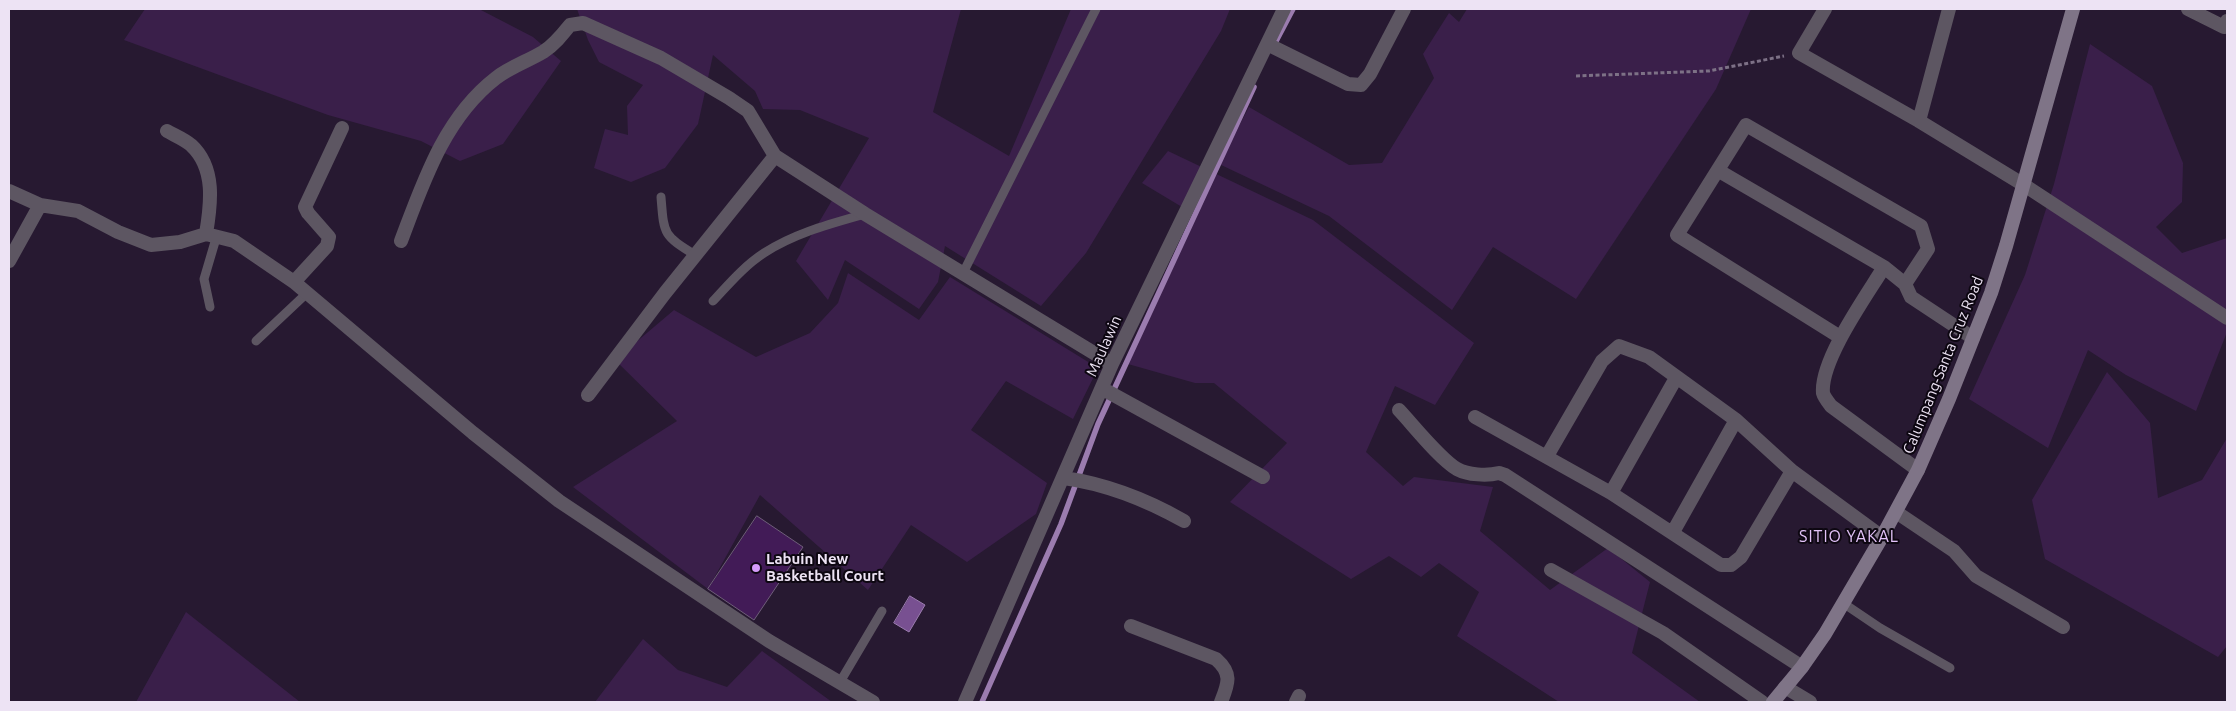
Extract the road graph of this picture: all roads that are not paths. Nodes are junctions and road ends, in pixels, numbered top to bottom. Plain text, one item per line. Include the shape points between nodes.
1 (1096, 9) edge
2 (1284, 9) edge
3 (1404, 9) edge
4 (1826, 9) edge
5 (1949, 9) edge
6 (2074, 9) edge
7 (2188, 9) edge
8 (2227, 21) edge
9 (1267, 44) junction
10 (1919, 121) junction
11 (342, 128) dead end
12 (167, 131) dead end
13 (775, 156) junction
14 (1719, 171) junction
15 (2024, 185) junction
16 (9, 191) edge
17 (661, 197) dead end
18 (40, 205) junction
19 (865, 214) junction
20 (212, 235) junction
21 (401, 241) dead end
22 (695, 255) junction
23 (9, 261) edge
24 (1884, 267) junction
25 (962, 273) junction
26 (294, 282) junction
27 (1905, 284) junction
28 (306, 294) junction
29 (713, 301) dead end
30 (210, 307) dead end
31 (2227, 318) edge
32 (1840, 337) junction
33 (1973, 338) junction
34 (256, 342) dead end
35 (1112, 364) junction
36 (1676, 378) junction
37 (1103, 389) junction
38 (588, 395) dead end
39 (1399, 410) dead end
40 (1475, 416) dead end
41 (1736, 420) junction
42 (1547, 456) junction
43 (1918, 470) junction
44 (1792, 471) junction
45 (1263, 477) dead end
46 (1064, 478) junction
47 (1611, 493) junction
48 (1896, 512) junction
49 (1184, 521) dead end
50 (1673, 532) junction
51 (1882, 537) junction
52 (1550, 570) dead end
53 (1843, 603) junction
54 (882, 611) dead end
55 (1131, 626) dead end
56 (2063, 626) dead end
57 (1802, 667) junction
58 (1950, 668) dead end
59 (840, 682) junction
60 (1785, 686) junction
61 (873, 702) edge
62 (965, 702) edge
63 (1221, 702) edge
64 (1762, 702) edge
65 (1773, 702) edge
66 (1810, 702) edge

1 - 25 lane
2 - 9 street, Maulawin
3 - 9 street via 1361,85 1348,84
4 - 10 street via 1799,53
5 - 10 street
6 - 15 main road, Calumpang-Santa Cruz Road
7 - 8 street via 2224,27
9 - 35 street, Maulawin
10 - 15 street
11 - 26 street via 305,207 329,237 327,246
12 - 20 street via 190,144 202,158 212,197
13 - 19 street
13 - 21 street via 748,111 729,98 652,54 583,23 570,25 544,51 497,77 453,127 430,164
13 - 22 street
14 - 24 street
14 - 27 street via 1746,125 1921,226 1928,249
14 - 32 street via 1677,235
15 - 31 street
15 - 33 main road, Calumpang-Santa Cruz Road via 1994,283
16 - 18 street
17 - 22 lane via 663,224 670,239
18 - 20 street via 78,211 151,245
18 - 23 street
19 - 25 street
19 - 29 lane via 824,225 764,254
20 - 26 street via 234,241
20 - 30 lane via 204,279
22 - 38 street
24 - 27 street
24 - 32 street
25 - 35 street
26 - 28 street
27 - 33 street via 1911,297
28 - 34 lane
28 - 59 street via 559,501 754,631
32 - 43 street via 1824,382 1823,395 1831,406
33 - 43 main road, Calumpang-Santa Cruz Road
35 - 37 street, Maulawin
36 - 41 street
36 - 42 street via 1649,357 1619,346 1612,350 1602,361
36 - 47 street
37 - 45 street
37 - 46 street, Maulawin
39 - 57 street via 1457,469 1505,475
40 - 42 street
41 - 44 street
41 - 50 street
42 - 47 street
43 - 48 main road, Calumpang-Santa Cruz Road
44 - 50 street via 1740,557 1731,565 1721,565
44 - 51 street
46 - 49 street via 1088,481 1138,499
46 - 62 street, Maulawin
47 - 50 street
48 - 51 main road, Calumpang-Santa Cruz Road
48 - 56 street via 1954,551 1976,576
51 - 53 main road, Calumpang-Santa Cruz Road
52 - 64 street via 1663,633
53 - 57 main road, Calumpang-Santa Cruz Road
53 - 58 lane
54 - 59 lane
55 - 63 street via 1216,659 1225,667 1228,684
57 - 60 main road, Calumpang-Santa Cruz Road
59 - 61 street
60 - 65 main road, Calumpang-Santa Cruz Road
60 - 66 street

